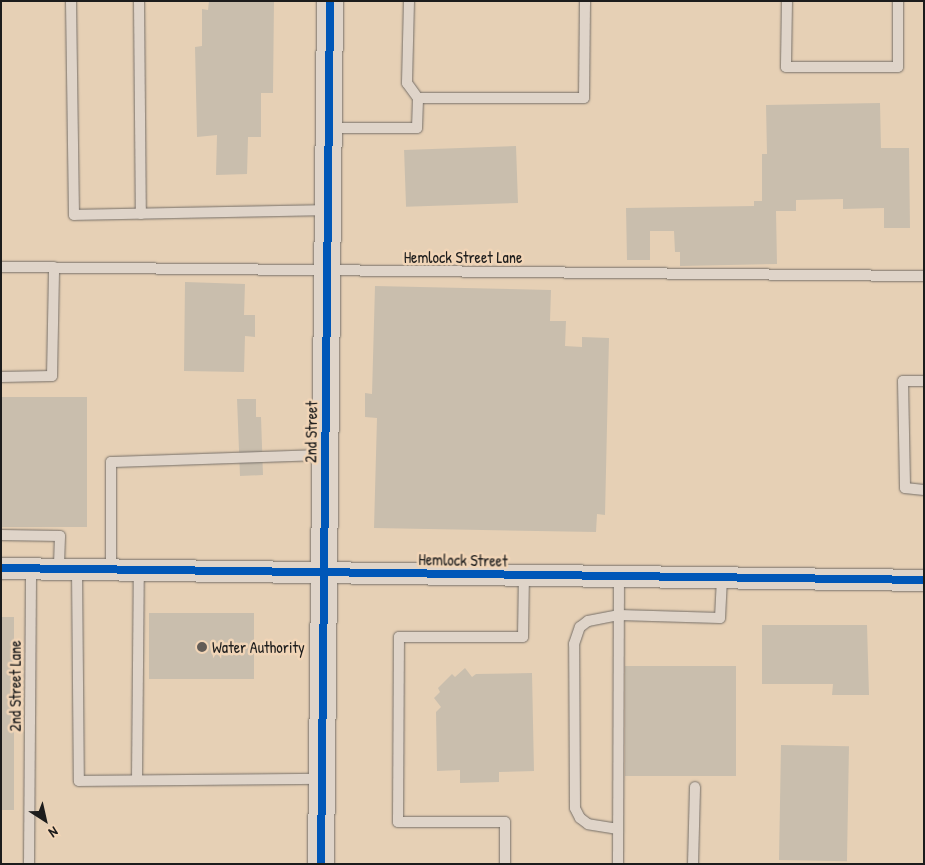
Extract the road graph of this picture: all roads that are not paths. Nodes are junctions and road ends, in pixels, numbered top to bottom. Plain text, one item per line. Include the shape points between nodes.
1 (71, 1) edge
2 (139, 1) edge
3 (330, 1) edge
4 (409, 1) edge
5 (585, 1) edge
6 (787, 1) edge
7 (898, 1) edge
8 (418, 98) junction
9 (329, 128) junction
10 (328, 210) junction
11 (142, 214) junction
12 (1, 266) edge
13 (54, 267) junction
14 (327, 271) junction
15 (924, 276) edge
16 (1, 377) edge
17 (924, 381) edge
18 (324, 455) junction
19 (924, 490) edge
20 (1, 535) edge
21 (1, 568) edge
22 (31, 568) junction
23 (68, 568) junction
24 (111, 568) junction
25 (139, 569) junction
26 (323, 570) junction
27 (524, 574) junction
28 (619, 577) junction
29 (722, 578) junction
30 (924, 580) edge
31 (619, 615) junction
32 (322, 778) junction
33 (137, 780) junction
34 (696, 788) dead end
35 (618, 829) junction
36 (29, 864) edge
37 (322, 864) edge
38 (505, 864) edge
39 (618, 864) edge
40 (693, 864) edge

1 - 11 lane via 74,215
2 - 11 lane
3 - 9 street, 2nd Street
4 - 8 lane via 407,83
5 - 8 lane via 584,98
6 - 7 lane via 786,67 898,67
8 - 9 lane via 417,128
9 - 10 street, 2nd Street
10 - 11 lane
10 - 14 street, 2nd Street
12 - 13 lane, Hemlock Street Lane
13 - 14 lane, Hemlock Street Lane
13 - 16 lane via 52,376
14 - 15 lane, Hemlock Street Lane
14 - 18 street, 2nd Street
17 - 19 lane via 903,381 905,488
18 - 24 lane via 111,462
18 - 26 street, 2nd Street
20 - 23 lane via 60,536
21 - 22 street, Hemlock Street
22 - 23 street, Hemlock Street
22 - 36 lane, 2nd Street Lane
23 - 24 street, Hemlock Street
23 - 33 lane via 79,781
24 - 25 street, Hemlock Street
25 - 26 street, Hemlock Street
25 - 33 lane
26 - 27 street, Hemlock Street
26 - 32 street, 2nd Street
27 - 28 street, Hemlock Street
27 - 38 lane via 523,637 399,637 398,822 505,822
28 - 29 street, Hemlock Street
28 - 31 lane
29 - 30 street, Hemlock Street
29 - 31 lane via 720,618
31 - 35 lane
31 - 35 lane via 588,621 580,628 574,644 575,808 588,824
32 - 33 lane
32 - 37 street, 2nd Street
34 - 40 lane
35 - 39 lane

